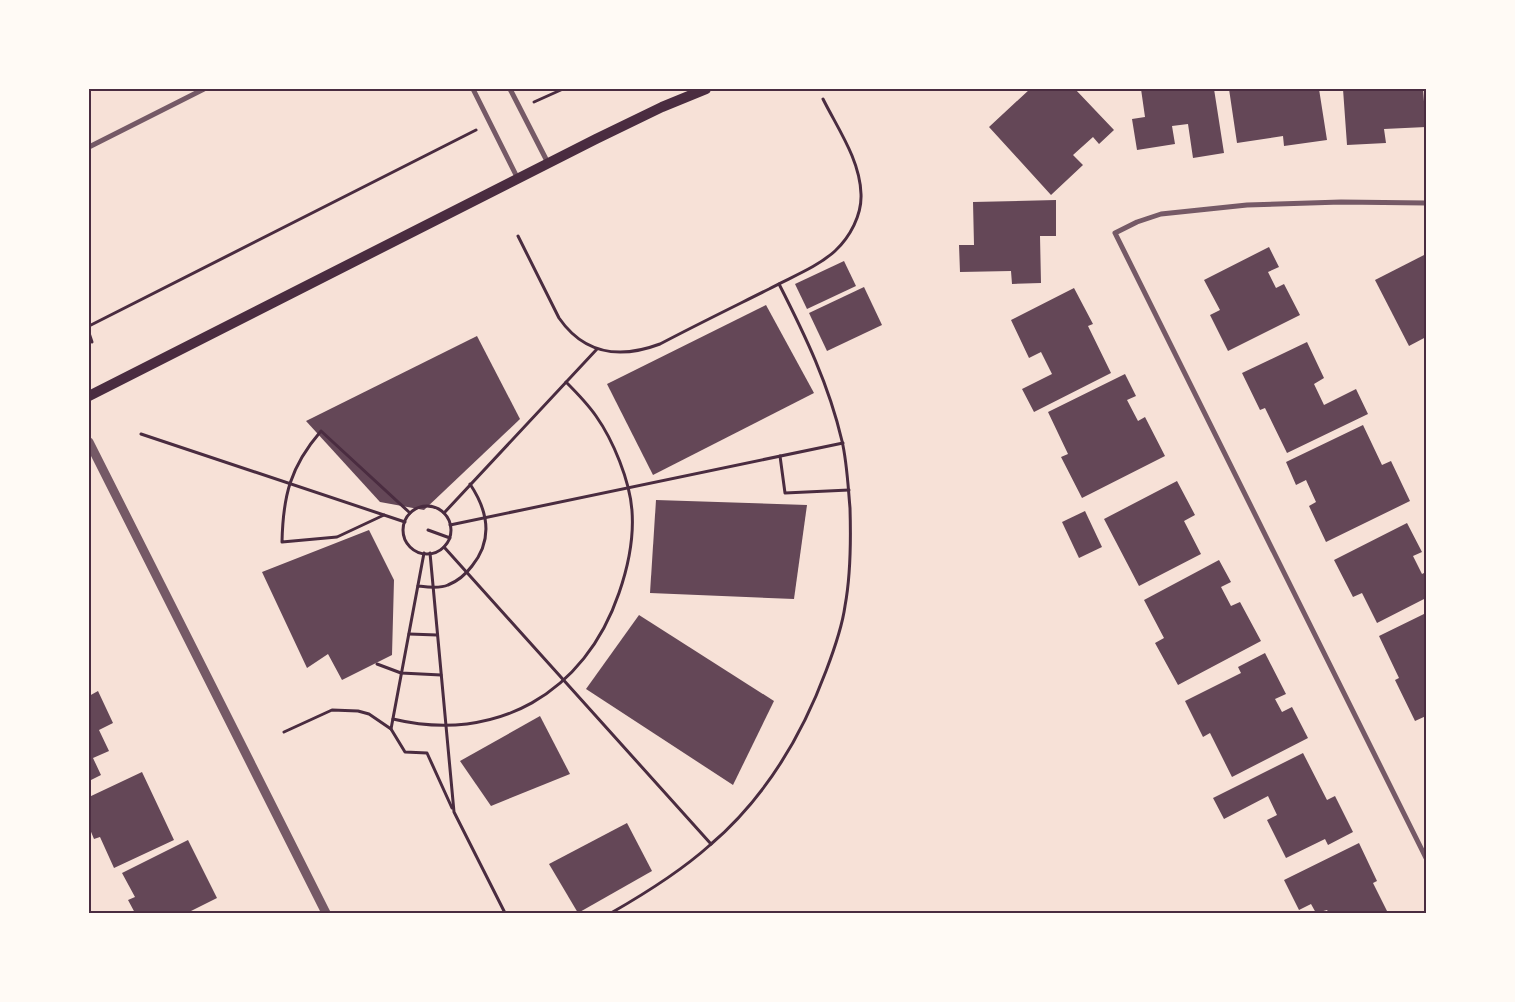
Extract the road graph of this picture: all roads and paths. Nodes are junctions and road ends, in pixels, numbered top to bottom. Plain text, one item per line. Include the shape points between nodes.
1 (204, 89) edge
2 (473, 89) edge
3 (510, 89) edge
4 (562, 89) edge
5 (706, 89) edge
6 (823, 99) dead end
7 (520, 108) junction
8 (490, 123) junction
9 (89, 146) edge
10 (548, 163) junction
11 (518, 179) junction
12 (1426, 203) edge
13 (518, 236) dead end
14 (779, 284) junction
15 (89, 326) edge
16 (89, 333) edge
17 (92, 342) dead end
18 (597, 348) junction
19 (566, 382) junction
20 (89, 396) edge
21 (142, 434) dead end
22 (89, 442) edge
23 (843, 443) junction
24 (780, 456) junction
25 (289, 482) junction
26 (470, 484) junction
27 (627, 488) junction
28 (849, 490) junction
29 (410, 513) junction
30 (444, 513) junction
31 (384, 515) junction
32 (484, 518) junction
33 (405, 522) junction
34 (450, 524) junction
35 (428, 530) dead end
36 (450, 538) junction
37 (444, 547) junction
38 (424, 554) junction
39 (430, 554) junction
40 (467, 572) junction
41 (418, 586) junction
42 (433, 588) junction
43 (409, 634) junction
44 (438, 635) junction
45 (377, 664) dead end
46 (401, 673) junction
47 (441, 675) junction
48 (563, 680) junction
49 (393, 719) junction
50 (446, 726) junction
51 (391, 729) junction
52 (284, 732) dead end
53 (454, 812) junction
54 (712, 844) junction
55 (1426, 858) edge
56 (326, 913) edge
57 (505, 913) edge
58 (611, 913) edge

1 - 9 street
2 - 8 street
3 - 7 street
4 - 7 path
5 - 10 main road
6 - 14 path via 855,161 860,177 859,210 846,239 835,251
7 - 10 street
8 - 11 street
8 - 15 path
10 - 11 main road
11 - 20 main road
12 - 55 street via 1247,205 1161,214 1115,233
13 - 18 path via 558,318 579,340
14 - 18 path via 643,350 628,352
14 - 23 path via 811,346
16 - 17 path
18 - 19 path
19 - 26 path
19 - 27 path via 597,417 621,466
21 - 25 path
22 - 56 street
23 - 24 path
23 - 28 path
24 - 27 path
24 - 28 path via 785,493
25 - 29 path via 303,453 321,431
25 - 31 path
25 - 31 path via 284,501 282,542 337,537
26 - 30 path
26 - 32 path
27 - 32 path
27 - 48 path via 632,511 622,586 591,651
28 - 54 path via 850,569 845,607 817,694 780,767 753,802
29 - 30 path via 430,506
29 - 33 path
30 - 34 path
31 - 33 path
32 - 34 path
32 - 40 path via 484,547
33 - 38 path via 403,533 406,540 416,551
34 - 36 path
35 - 36 path
36 - 37 path
37 - 39 path
37 - 40 path
38 - 39 path
38 - 41 path
39 - 42 path
40 - 42 path via 447,586
40 - 48 path
41 - 42 path
41 - 43 path
42 - 44 path
43 - 44 path
43 - 46 path
44 - 47 path
45 - 46 path
46 - 47 path
46 - 49 path
47 - 50 path
48 - 50 path via 542,697 511,713 481,722
48 - 54 path
49 - 50 path
49 - 51 path
50 - 53 path
51 - 52 path via 369,714 332,710
51 - 53 path via 405,752 427,753
53 - 57 path
54 - 58 path via 675,874

